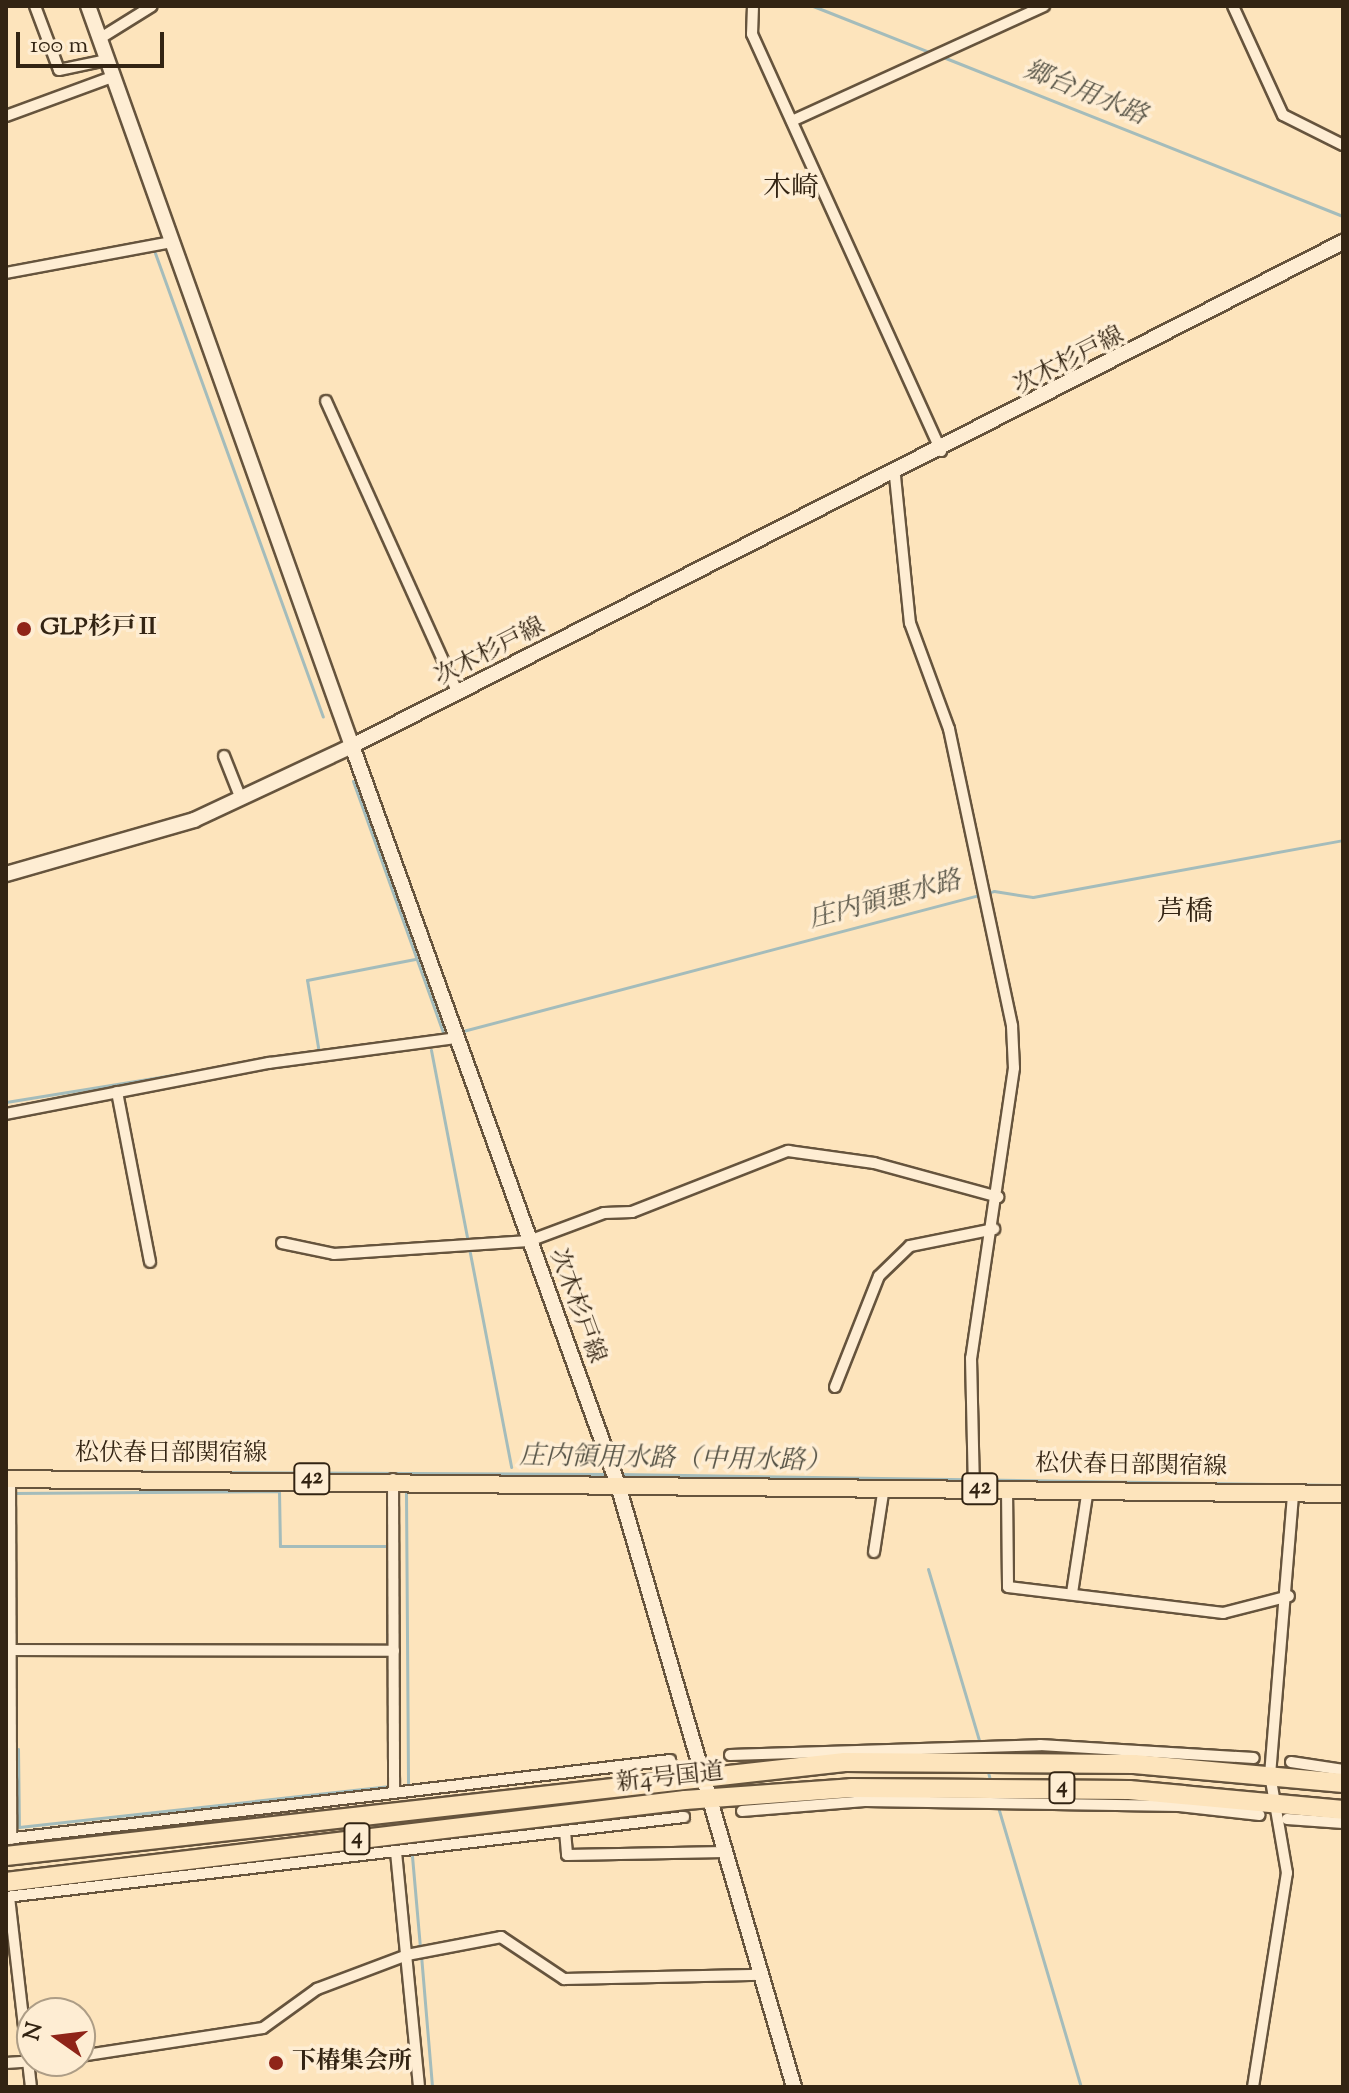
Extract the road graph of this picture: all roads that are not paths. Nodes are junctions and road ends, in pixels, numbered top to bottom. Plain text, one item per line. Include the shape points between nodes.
1 (35, 6) edge
2 (88, 6) edge
3 (152, 6) edge
4 (753, 6) edge
5 (1044, 6) edge
6 (1233, 6) edge
7 (99, 39) junction
8 (106, 60) junction
9 (112, 77) junction
10 (6, 116) edge
11 (792, 121) junction
12 (1343, 145) edge
13 (172, 242) junction
14 (1343, 242) edge
15 (6, 273) edge
16 (326, 401) dead end
17 (941, 452) junction
18 (895, 476) junction
19 (458, 693) junction
20 (352, 746) junction
21 (224, 756) dead end
22 (241, 799) junction
23 (6, 874) edge
24 (456, 1038) junction
25 (117, 1092) junction
26 (6, 1114) edge
27 (998, 1197) junction
28 (994, 1229) junction
29 (529, 1241) junction
30 (282, 1243) dead end
31 (150, 1262) dead end
32 (835, 1387) dead end
33 (8, 1479) edge
34 (393, 1479) junction
35 (617, 1482) junction
36 (884, 1487) junction
37 (974, 1489) junction
38 (1007, 1489) junction
39 (1088, 1489) junction
40 (1293, 1494) junction
41 (1343, 1494) edge
42 (874, 1552) dead end
43 (1072, 1593) junction
44 (1289, 1596) junction
45 (8, 1650) edge
46 (394, 1651) junction
47 (730, 1755) dead end
48 (8, 1756) edge
49 (845, 1757) junction
50 (1254, 1758) dead end
51 (670, 1760) dead end
52 (1176, 1761) junction
53 (1291, 1762) dead end
54 (1343, 1770) edge
55 (701, 1773) junction
56 (1270, 1775) junction
57 (586, 1780) junction
58 (1343, 1783) edge
59 (394, 1793) junction
60 (851, 1795) junction
61 (709, 1798) junction
62 (1266, 1808) junction
63 (1343, 1810) edge
64 (742, 1811) dead end
65 (636, 1813) junction
66 (684, 1817) dead end
67 (1287, 1819) dead end
68 (1343, 1823) edge
69 (565, 1831) junction
70 (8, 1845) edge
71 (396, 1852) junction
72 (725, 1852) junction
73 (14, 1890) edge
74 (407, 1955) junction
75 (762, 1975) junction
76 (25, 1997) edge
77 (96, 2054) edge
78 (419, 2087) edge
79 (794, 2087) edge
80 (1253, 2087) edge

1 - 8 street via 59,70
2 - 7 main road
3 - 7 street
4 - 11 street via 752,34
5 - 11 street
6 - 12 street via 1283,115
7 - 8 main road
8 - 9 main road
9 - 10 street
9 - 13 main road
11 - 17 street
13 - 15 street
13 - 20 main road
14 - 17 main road, 次木杉戸線
16 - 19 street
17 - 18 main road, 次木杉戸線
18 - 19 main road, 次木杉戸線
18 - 27 street via 910,623 949,729 1012,1026
19 - 20 main road, 次木杉戸線
20 - 22 main road
20 - 24 main road, 次木杉戸線
21 - 22 street
22 - 23 main road via 114,847
24 - 25 street
24 - 29 main road, 次木杉戸線
25 - 26 street
25 - 31 street
27 - 28 street
27 - 29 street via 874,1163 788,1151 632,1212 604,1213
28 - 32 street via 910,1246 879,1276
28 - 37 street via 971,1358
29 - 30 street via 334,1254
29 - 35 main road, 次木杉戸線
33 - 34 main road, 松伏春日部関宿線 / 42
33 - 45 street
34 - 35 main road, 松伏春日部関宿線 / 42
34 - 46 street
35 - 36 main road, 松伏春日部関宿線 / 42
35 - 55 main road, 次木杉戸線
36 - 37 main road, 松伏春日部関宿線 / 42
36 - 42 street
37 - 38 main road, 松伏春日部関宿線 / 42
38 - 39 main road, 松伏春日部関宿線 / 42
38 - 43 street via 1008,1587
39 - 40 main road, 松伏春日部関宿線 / 42
39 - 43 street
40 - 41 main road, 松伏春日部関宿線 / 42
40 - 44 street
43 - 44 street via 1223,1613
44 - 56 street
45 - 46 street
45 - 48 street
46 - 59 street
47 - 49 street
48 - 70 street
49 - 52 highway, 新4号国道 / 4
49 - 55 highway, 新4号国道 / 4
50 - 52 street
51 - 57 street
52 - 56 highway, 新4号国道 / 4
53 - 54 street
55 - 57 highway, 新4号国道 / 4
55 - 61 main road, 次木杉戸線
56 - 58 highway, 新4号国道 / 4
56 - 62 street
57 - 59 street
57 - 70 highway, 新4号国道 / 4
59 - 70 street
60 - 61 highway, 新4号国道 / 4
60 - 62 highway, 新4号国道 / 4 via 1179,1800
60 - 64 street
61 - 65 highway, 新4号国道 / 4
61 - 72 main road, 次木杉戸線
62 - 63 highway, 新4号国道 / 4
62 - 80 street via 1287,1873
65 - 66 street
65 - 69 street
65 - 73 highway, 新4号国道 / 4
67 - 68 street
69 - 71 street
69 - 72 street via 567,1855
71 - 73 street
71 - 74 street
72 - 75 main road, 次木杉戸線
73 - 76 street
74 - 75 street via 501,1937 564,1979
74 - 77 street via 317,1989 263,2028
74 - 78 street
75 - 79 main road, 次木杉戸線

